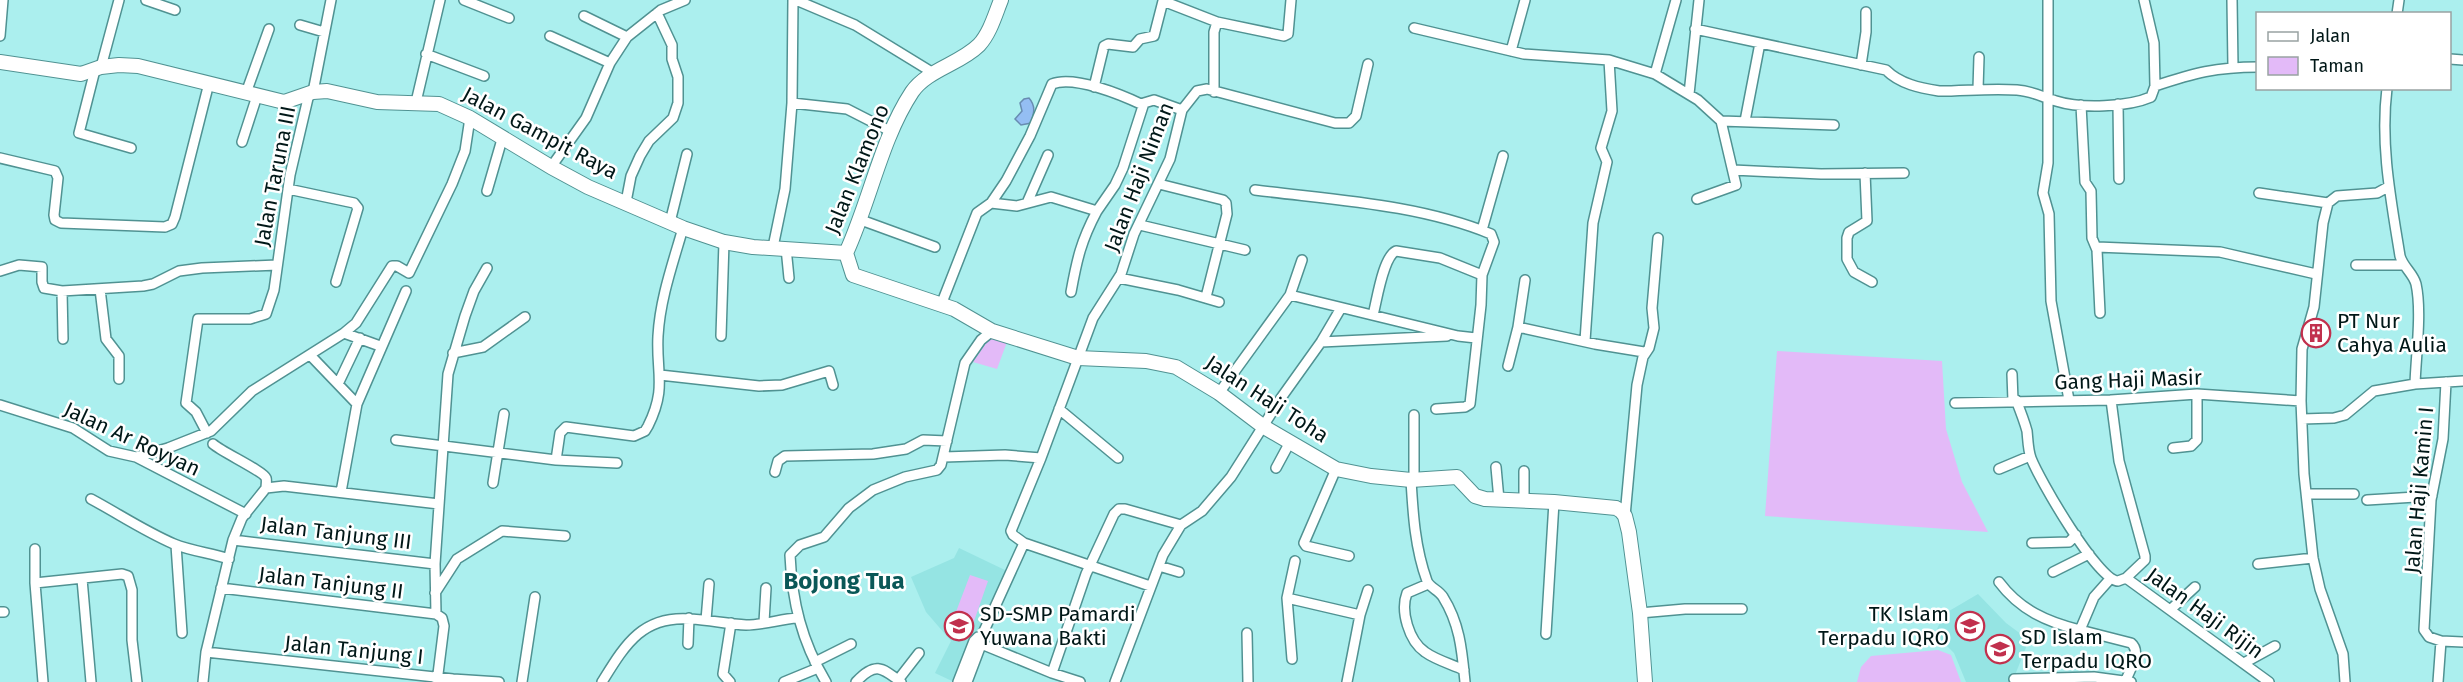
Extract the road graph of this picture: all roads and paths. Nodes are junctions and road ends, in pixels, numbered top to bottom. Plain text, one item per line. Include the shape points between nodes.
1 (3, 0) edge
2 (119, 0) edge
3 (146, 0) edge
4 (331, 0) edge
5 (440, 0) edge
6 (464, 0) edge
7 (657, 0) edge
8 (685, 0) edge
9 (794, 0) edge
10 (1001, 0) edge
11 (1291, 0) edge
12 (1525, 0) edge
13 (1676, 0) edge
14 (1699, 0) edge
15 (2048, 0) edge
16 (2144, 0) edge
17 (2232, 0) edge
18 (175, 10) dead end
19 (659, 12) junction
20 (1866, 12) dead end
21 (584, 16) dead end
22 (509, 18) dead end
23 (1217, 22) junction
24 (300, 25) dead end
25 (1414, 28) dead end
26 (269, 29) dead end
27 (1695, 29) junction
28 (324, 32) junction
29 (0, 36) edge
30 (550, 36) dead end
31 (627, 37) junction
32 (1760, 43) junction
33 (1511, 51) junction
34 (426, 54) junction
35 (1979, 57) dead end
36 (1609, 60) junction
37 (0, 62) edge
38 (610, 63) junction
39 (1368, 64) dead end
40 (1862, 65) junction
41 (2233, 67) junction
42 (2256, 67) edge
43 (98, 69) junction
44 (935, 74) junction
45 (1655, 74) junction
46 (484, 76) dead end
47 (210, 83) junction
48 (2155, 86) junction
49 (1094, 87) junction
50 (1978, 89) junction
51 (2387, 90) edge
52 (1214, 92) junction
53 (311, 93) junction
54 (1689, 94) junction
55 (251, 95) junction
56 (2048, 97) junction
57 (416, 102) junction
58 (792, 103) junction
59 (2118, 104) junction
60 (1143, 105) junction
61 (2081, 105) junction
62 (1182, 110) junction
63 (470, 118) junction
64 (1721, 121) junction
65 (1745, 121) junction
66 (1834, 125) dead end
67 (892, 132) junction
68 (502, 136) junction
69 (243, 142) dead end
70 (131, 148) dead end
71 (687, 154) dead end
72 (1048, 154) dead end
73 (1503, 156) dead end
74 (0, 158) edge
75 (551, 167) junction
76 (1733, 170) junction
77 (1865, 173) junction
78 (1904, 173) dead end
79 (2119, 179) dead end
80 (1159, 184) junction
81 (2388, 186) junction
82 (288, 189) junction
83 (1255, 190) dead end
84 (487, 191) dead end
85 (2259, 193) dead end
86 (1697, 199) dead end
87 (626, 202) junction
88 (991, 203) junction
89 (1028, 203) junction
90 (2328, 203) junction
91 (1097, 211) junction
92 (861, 220) junction
93 (676, 225) junction
94 (1140, 225) junction
95 (1482, 230) junction
96 (1658, 238) dead end
97 (724, 242) junction
98 (1220, 243) junction
99 (780, 247) junction
100 (935, 247) dead end
101 (2097, 247) junction
102 (1245, 250) dead end
103 (846, 252) junction
104 (1302, 260) dead end
105 (277, 265) junction
106 (2356, 265) dead end
107 (2403, 265) junction
108 (487, 268) dead end
109 (0, 271) edge
110 (2316, 274) junction
111 (1482, 275) junction
112 (789, 278) dead end
113 (1119, 278) junction
114 (1525, 280) dead end
115 (336, 282) dead end
116 (1872, 282) dead end
117 (100, 289) junction
118 (62, 291) junction
119 (406, 291) dead end
120 (1071, 292) dead end
121 (1290, 295) junction
122 (1206, 297) junction
123 (1219, 302) dead end
124 (941, 305) junction
125 (1341, 308) junction
126 (2100, 313) dead end
127 (1373, 315) junction
128 (525, 317) dead end
129 (1518, 327) junction
130 (992, 331) junction
131 (344, 333) junction
132 (721, 336) dead end
133 (1458, 336) junction
134 (360, 338) junction
135 (1476, 338) junction
136 (63, 339) dead end
137 (1585, 341) junction
138 (1321, 342) junction
139 (380, 346) junction
140 (1644, 352) junction
141 (453, 353) junction
142 (310, 355) junction
143 (1078, 358) junction
144 (1508, 366) dead end
145 (2012, 374) dead end
146 (660, 375) junction
147 (119, 379) dead end
148 (2463, 381) edge
149 (2446, 382) junction
150 (338, 384) junction
151 (2415, 384) junction
152 (833, 385) dead end
153 (1219, 393) junction
154 (2197, 394) junction
155 (2014, 400) junction
156 (2070, 400) junction
157 (2111, 400) junction
158 (2301, 401) junction
159 (1954, 403) dead end
160 (357, 404) junction
161 (0, 405) edge
162 (1436, 409) dead end
163 (1059, 410) junction
164 (504, 414) dead end
165 (1414, 415) dead end
166 (2302, 419) junction
167 (1264, 427) junction
168 (207, 433) junction
169 (396, 440) dead end
170 (947, 441) junction
171 (1290, 441) junction
172 (213, 444) dead end
173 (442, 446) junction
174 (2173, 448) dead end
175 (498, 453) junction
176 (2030, 456) junction
177 (136, 457) junction
178 (944, 458) junction
179 (1041, 458) junction
180 (1118, 458) dead end
181 (556, 460) junction
182 (617, 463) dead end
183 (1496, 467) dead end
184 (1276, 468) dead end
185 (1336, 469) junction
186 (1999, 469) dead end
187 (1524, 471) dead end
188 (775, 472) dead end
189 (1413, 479) junction
190 (493, 483) dead end
191 (266, 488) junction
192 (341, 492) junction
193 (2307, 494) junction
194 (2354, 494) dead end
195 (2432, 496) junction
196 (91, 499) dead end
197 (1499, 500) junction
198 (2367, 500) dead end
199 (1524, 501) junction
200 (1554, 502) junction
201 (439, 504) junction
202 (246, 514) junction
203 (1625, 516) junction
204 (1181, 525) junction
205 (2076, 535) junction
206 (565, 536) dead end
207 (233, 540) junction
208 (2032, 543) dead end
209 (1023, 544) junction
210 (176, 545) junction
211 (35, 549) dead end
212 (2089, 554) junction
213 (1349, 556) dead end
214 (2313, 558) junction
215 (229, 559) junction
216 (1295, 561) dead end
217 (435, 564) junction
218 (2258, 564) dead end
219 (1159, 566) junction
220 (1090, 567) junction
221 (1179, 572) dead end
222 (2053, 572) dead end
223 (2126, 578) junction
224 (82, 579) junction
225 (2110, 579) junction
226 (1999, 582) dead end
227 (35, 584) junction
228 (709, 584) dead end
229 (1428, 584) junction
230 (1150, 586) junction
231 (2195, 587) dead end
232 (221, 588) junction
233 (766, 588) dead end
234 (1368, 590) dead end
235 (434, 595) junction
236 (535, 597) dead end
237 (1287, 598) junction
238 (1742, 609) dead end
239 (2170, 610) junction
240 (436, 614) junction
241 (1640, 614) junction
242 (1360, 615) junction
243 (688, 618) junction
244 (797, 618) junction
245 (706, 620) junction
246 (764, 622) junction
247 (731, 623) junction
248 (2080, 630) junction
249 (182, 633) dead end
250 (1247, 633) dead end
251 (1546, 634) dead end
252 (2441, 641) junction
253 (2463, 642) edge
254 (978, 643) junction
255 (688, 644) dead end
256 (851, 644) dead end
257 (2275, 646) dead end
258 (206, 652) junction
259 (919, 653) dead end
260 (1292, 659) dead end
261 (2244, 663) junction
262 (816, 665) junction
263 (1464, 670) junction
264 (1052, 674) junction
265 (2094, 676) junction
266 (2014, 679) dead end
267 (437, 680) edge
268 (900, 681) edge
269 (2128, 681) edge
270 (43, 682) edge
271 (91, 682) edge
272 (137, 682) edge
273 (203, 682) edge
274 (499, 682) edge
275 (522, 682) edge
276 (602, 682) edge
277 (730, 682) edge
278 (784, 682) edge
279 (826, 682) edge
280 (856, 682) edge
281 (958, 682) edge
282 (968, 682) edge
283 (1080, 682) edge
284 (1115, 682) edge
285 (1248, 682) edge
286 (1347, 682) edge
287 (1464, 682) edge
288 (1645, 682) edge
289 (2080, 682) edge
290 (2269, 682) edge
291 (2345, 682) edge
292 (2438, 682) edge

1 - 29 street
2 - 43 street
3 - 18 street
4 - 28 street, Jalan Taruna III
5 - 34 street
6 - 22 street
7 - 19 street
8 - 19 street
9 - 44 street via 855,25
9 - 58 street
10 - 44 street, Jalan Klamono via 984,39
11 - 23 street via 1288,34 1284,36
12 - 33 street
13 - 45 street
14 - 27 street
15 - 56 street
16 - 48 street via 2154,44
17 - 41 street
19 - 31 street
19 - 87 street via 672,45 678,103 673,118 640,156
20 - 40 street
21 - 31 street
23 - 49 street via 1163,1 1154,36 1140,39 1133,47 1104,46
23 - 52 street
24 - 28 street
25 - 33 street
26 - 55 street
27 - 32 street
27 - 54 street
28 - 53 street, Jalan Taruna III
30 - 38 street
31 - 38 street
32 - 40 street
32 - 65 street
33 - 36 street
34 - 46 street
34 - 57 street
35 - 50 street
36 - 45 street
36 - 137 street via 1612,111 1601,148 1607,162 1593,223
37 - 43 street, Jalan Gampit Raya via 81,74
38 - 75 street via 586,118
39 - 52 street via 1356,116 1348,123
40 - 50 street via 1886,70 1900,80 1927,89
41 - 42 street
41 - 48 street via 2204,70
43 - 47 street, Jalan Gampit Raya via 138,66
43 - 70 street via 79,133
44 - 67 street, Jalan Klamono via 914,90
45 - 54 street
47 - 55 street, Jalan Gampit Raya
47 - 74 street via 175,217 165,227 61,223 54,215 58,178 55,171
48 - 59 street via 2151,97 2138,103
49 - 60 street
49 - 88 street via 1052,84 1030,136
50 - 56 street via 2017,90
51 - 81 street
52 - 62 street, Jalan Haji Niman via 1197,91
53 - 55 street, Jalan Gampit Raya via 284,102
53 - 57 street, Jalan Gampit Raya via 327,91 377,102
53 - 82 street, Jalan Taruna III
54 - 64 street
55 - 69 street
56 - 61 street
56 - 156 street via 2048,163 2043,193 2049,214 2050,301
57 - 63 street, Jalan Gampit Raya via 439,104
58 - 67 street via 847,109
58 - 99 street
59 - 61 street
59 - 79 street
60 - 62 street via 1154,100
60 - 91 street via 1123,168
61 - 101 street via 2085,182 2091,191 2092,238
62 - 80 street, Jalan Haji Niman via 1170,159
63 - 68 street, Jalan Gampit Raya
63 - 131 street via 465,151 409,273 392,266 356,322
64 - 65 street
64 - 76 street
65 - 66 street
67 - 92 street, Jalan Klamono
68 - 75 street, Jalan Gampit Raya
68 - 84 street
71 - 93 street
72 - 89 street
73 - 95 street
75 - 87 street, Jalan Gampit Raya
76 - 77 street
76 - 86 street via 1736,185
77 - 78 street
77 - 116 street via 1867,221 1850,232 1847,259 1854,272
80 - 94 street, Jalan Haji Niman
80 - 98 street via 1223,200 1228,207
81 - 90 street via 2377,193 2337,196
81 - 107 street
82 - 105 street, Jalan Taruna III
82 - 115 street via 354,203 358,208
83 - 95 street via 1388,207
85 - 90 street
87 - 93 street, Jalan Gampit Raya
88 - 89 street via 1012,207
88 - 124 street via 977,213
89 - 91 street via 1051,197
90 - 110 street
91 - 120 street via 1083,237
92 - 100 street
92 - 103 street, Jalan Klamono
93 - 97 street, Jalan Gampit Raya
93 - 146 street via 659,328
94 - 98 street
94 - 113 street, Jalan Haji Niman
95 - 111 street via 1491,234 1494,242
96 - 140 street via 1652,303 1654,328
97 - 99 street, Jalan Gampit Raya
97 - 132 street
98 - 102 street
98 - 122 street
99 - 103 street, Jalan Gampit Raya
99 - 112 street
101 - 110 street via 2220,252
101 - 126 street
103 - 124 street, Jalan Haji Toha via 853,275
104 - 121 street
105 - 117 street via 178,271 153,284
105 - 168 street, Jalan Taruna III via 266,314 250,319 198,319 186,403 196,412
106 - 107 street
107 - 151 street via 2415,281 2418,296
108 - 141 street via 474,291
109 - 118 street via 19,265 42,267 42,286
110 - 158 street via 2312,319 2302,349
111 - 127 street via 1440,258 1396,251 1386,265
111 - 135 street
113 - 122 street
113 - 143 street, Jalan Haji Niman via 1093,318
114 - 129 street
117 - 118 street
117 - 147 street via 106,339 119,356
118 - 136 street
119 - 139 street
121 - 125 street
121 - 153 street
122 - 123 street
124 - 130 street, Jalan Haji Toha
125 - 127 street
125 - 138 street
127 - 133 street
128 - 141 street via 483,347
129 - 137 street
129 - 144 street
130 - 143 street, Jalan Haji Toha
130 - 170 street via 965,363
131 - 134 street
131 - 142 street
133 - 135 street
133 - 138 street
134 - 139 street
134 - 150 street
135 - 162 street via 1470,404
137 - 140 street
138 - 167 street
139 - 160 street
140 - 203 street via 1637,385
141 - 173 street
142 - 150 street
142 - 168 street via 252,391
143 - 153 street, Jalan Haji Toha via 1146,361 1176,367
143 - 163 street, Jalan Haji Niman
145 - 155 street
146 - 152 street via 759,386 782,385 829,372
146 - 181 street via 660,391 645,431 633,436 566,427 560,433
148 - 149 street
149 - 151 street
149 - 195 street, Jalan Haji Kamin I via 2443,439
150 - 160 street
151 - 166 street via 2374,391 2340,417
153 - 167 street, Jalan Haji Toha
154 - 157 street, Gang Haji Masir
154 - 158 street, Gang Haji Masir
154 - 174 street via 2197,440 2191,446
155 - 156 street, Gang Haji Masir
155 - 159 street, Gang Haji Masir
155 - 176 street via 2026,431
156 - 157 street, Gang Haji Masir
157 - 223 street via 2119,461 2145,556
158 - 166 street
160 - 192 street
161 - 177 street, Jalan Ar Royyan via 73,428 110,451
163 - 179 street, Jalan Haji Niman
163 - 180 street
164 - 175 street
165 - 189 street
166 - 193 street
167 - 171 street, Jalan Haji Toha
167 - 204 street via 1215,497
168 - 177 street
169 - 173 street
170 - 178 street
170 - 188 street via 923,440 906,449 873,454 785,456 778,461
171 - 184 street
171 - 185 street, Jalan Haji Toha
172 - 191 street via 259,470 266,478
173 - 175 street
173 - 201 street
175 - 181 street
175 - 190 street
176 - 186 street
176 - 205 street via 2042,484
177 - 202 street, Jalan Ar Royyan
178 - 179 street
178 - 244 street via 937,470 873,490 844,512 824,537 800,545 790,555
179 - 209 street, Jalan Haji Niman via 1011,531
181 - 182 street
183 - 197 street
185 - 189 street, Jalan Haji Toha
185 - 213 street via 1304,543
187 - 199 street
189 - 197 street, Jalan Haji Toha via 1457,477 1475,496
189 - 229 street via 1413,520
191 - 192 street
191 - 202 street
192 - 201 street
193 - 194 street
193 - 214 street
195 - 198 street
195 - 252 street, Jalan Haji Kamin I via 2424,630 2429,637
196 - 210 street via 129,523
197 - 199 street, Jalan Haji Toha
199 - 200 street, Jalan Haji Toha
200 - 203 street, Jalan Haji Toha via 1616,508
200 - 251 street
201 - 217 street
202 - 207 street
203 - 241 street
204 - 219 street
204 - 220 street via 1119,510
205 - 208 street via 2069,542
205 - 212 street
206 - 235 street via 502,531 457,559
207 - 215 street
207 - 217 street, Jalan Tanjung III
209 - 220 street
209 - 254 street
210 - 215 street
210 - 249 street
211 - 227 street
212 - 222 street
212 - 225 street
214 - 218 street
214 - 291 street via 2343,654
215 - 232 street
216 - 237 street
217 - 235 street
219 - 221 street
219 - 230 street
220 - 230 street
220 - 264 street
223 - 225 street, Jalan Haji Rijin
223 - 239 street, Jalan Haji Rijin
224 - 227 street
224 - 271 street
224 - 272 street via 128,576
225 - 248 street via 2094,597
226 - 248 street via 2009,596 2031,613
227 - 270 street
228 - 245 street
229 - 263 street via 1441,594 1459,631
229 - 263 street via 1407,593 1403,609 1406,621 1423,651
230 - 284 street
231 - 239 street
232 - 240 street, Jalan Tanjung II
232 - 258 street
233 - 246 street
234 - 242 street
235 - 240 street
236 - 275 street
237 - 242 street
237 - 260 street
238 - 241 street
239 - 261 street, Jalan Haji Rijin
240 - 267 street via 444,626
241 - 288 street
242 - 286 street
243 - 245 street
243 - 255 street
243 - 276 street via 673,618 642,629
244 - 246 street
244 - 262 street
245 - 247 street
246 - 247 street
247 - 277 street via 723,674
248 - 269 street via 2135,646 2137,652
250 - 285 street
252 - 253 street
252 - 292 street
254 - 264 street
254 - 281 street
254 - 282 street
256 - 262 street
257 - 261 street
258 - 267 street, Jalan Tanjung I
258 - 273 street
259 - 268 street
261 - 290 street, Jalan Haji Rijin
262 - 278 street
262 - 279 street
263 - 287 street
264 - 283 street
265 - 266 street
265 - 269 street
265 - 289 street
267 - 274 street, Jalan Tanjung I
268 - 280 street via 877,668

